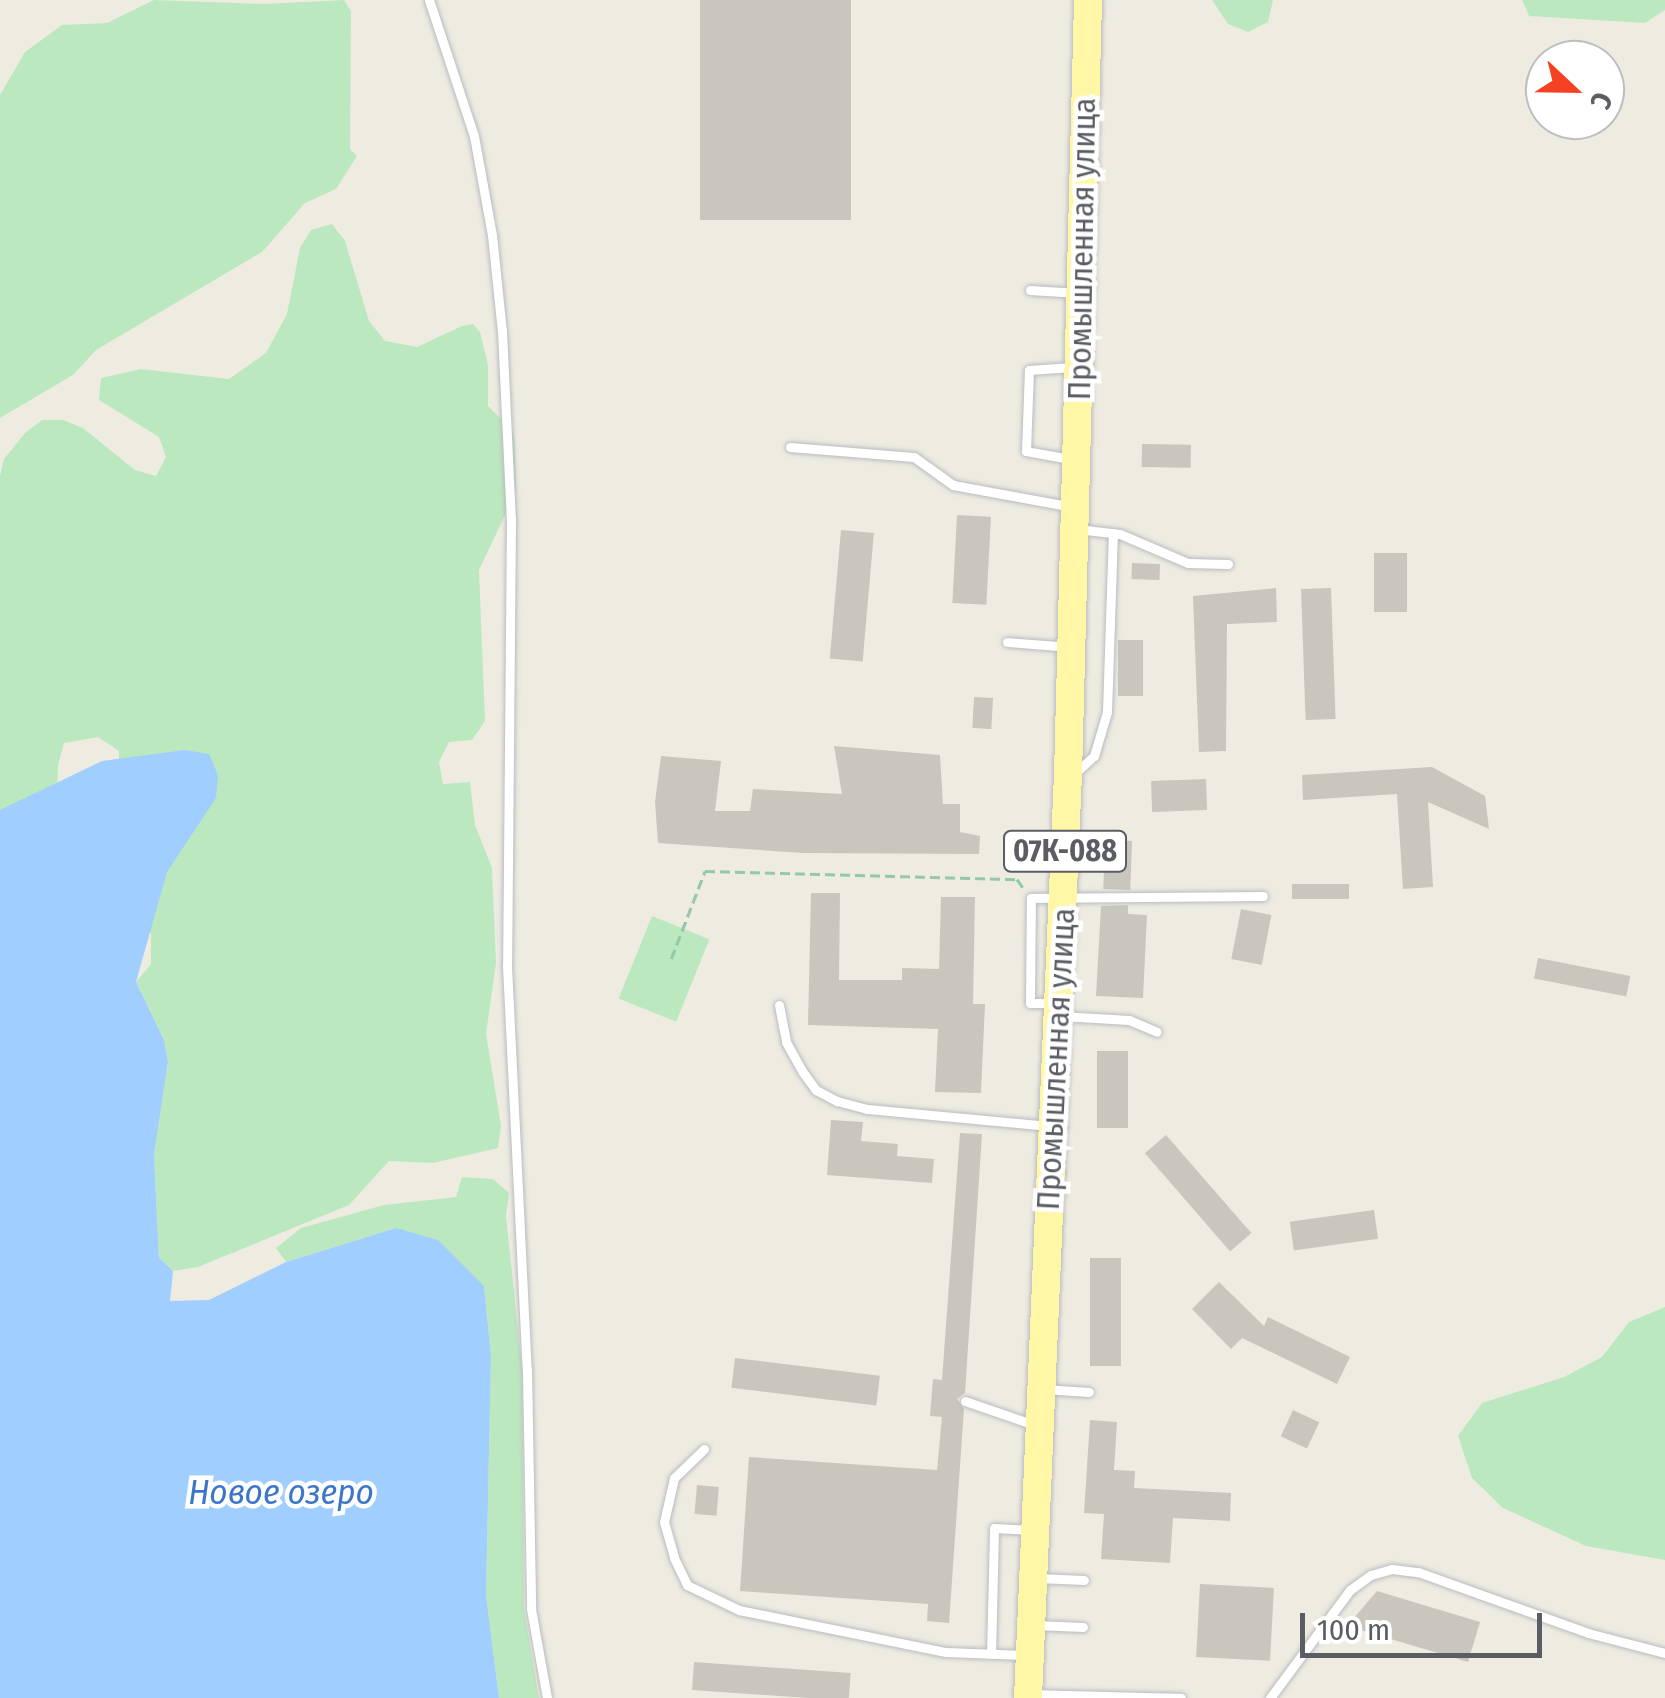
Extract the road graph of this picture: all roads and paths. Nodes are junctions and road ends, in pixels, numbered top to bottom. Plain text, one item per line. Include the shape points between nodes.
1 (429, 0) edge
2 (1088, 0) edge
3 (1030, 290) dead end
4 (1081, 293) junction
5 (1080, 367) junction
6 (790, 447) dead end
7 (1077, 460) junction
8 (1076, 518) junction
9 (1113, 534) junction
10 (1228, 564) dead end
11 (1007, 642) dead end
12 (1072, 647) junction
13 (1068, 774) junction
14 (1262, 896) dead end
15 (1032, 898) junction
16 (1063, 898) junction
17 (671, 959) dead end
18 (779, 1005) dead end
19 (1058, 1009) junction
20 (1157, 1032) dead end
21 (1053, 1126) junction
22 (1040, 1389) junction
23 (1089, 1392) dead end
24 (964, 1401) dead end
25 (1039, 1427) junction
26 (704, 1448) dead end
27 (1036, 1530) junction
28 (1034, 1578) junction
29 (1084, 1580) dead end
30 (1032, 1624) junction
31 (1083, 1626) dead end
32 (1665, 1653) edge
33 (991, 1654) junction
34 (1030, 1655) junction
35 (1028, 1696) edge
36 (547, 1698) edge
37 (1180, 1698) edge
38 (1270, 1698) edge

1 - 36 lane via 474,136 502,331 511,519 507,966 527,1369 530,1609
2 - 4 main road, Промышленная улица / 07К-088
3 - 4 lane
4 - 5 main road, Промышленная улица / 07К-088
5 - 7 main road, Промышленная улица / 07К-088
5 - 7 lane via 1029,370 1026,451
6 - 8 lane via 914,457 953,485
7 - 8 main road, Промышленная улица / 07К-088
8 - 9 lane
8 - 12 main road, Промышленная улица / 07К-088
9 - 10 lane via 1188,563
9 - 13 lane via 1105,724 1094,756
11 - 12 lane
12 - 13 main road, Промышленная улица / 07К-088
13 - 16 main road, Промышленная улица / 07К-088
14 - 16 lane
15 - 16 lane
15 - 17 path via 1016,878 705,872
15 - 19 lane via 1030,1003
16 - 19 main road, Промышленная улица / 07К-088
18 - 21 lane via 786,1042 802,1072 837,1102
19 - 20 lane via 1130,1020
19 - 21 main road, Промышленная улица / 07К-088
21 - 22 main road, Промышленная улица / 07К-088
22 - 23 lane
22 - 25 main road, Промышленная улица / 07К-088
24 - 25 lane
25 - 27 main road, Промышленная улица / 07К-088
26 - 33 lane via 674,1478 664,1522 687,1586 739,1610 946,1652
27 - 28 main road, Промышленная улица / 07К-088
27 - 33 lane via 994,1528
28 - 29 lane
28 - 30 main road, Промышленная улица / 07К-088
30 - 31 lane
30 - 34 main road, Промышленная улица / 07К-088
32 - 38 lane via 1392,1569 1350,1590
33 - 34 lane
34 - 35 main road, Промышленная улица / 07К-088
35 - 37 lane

